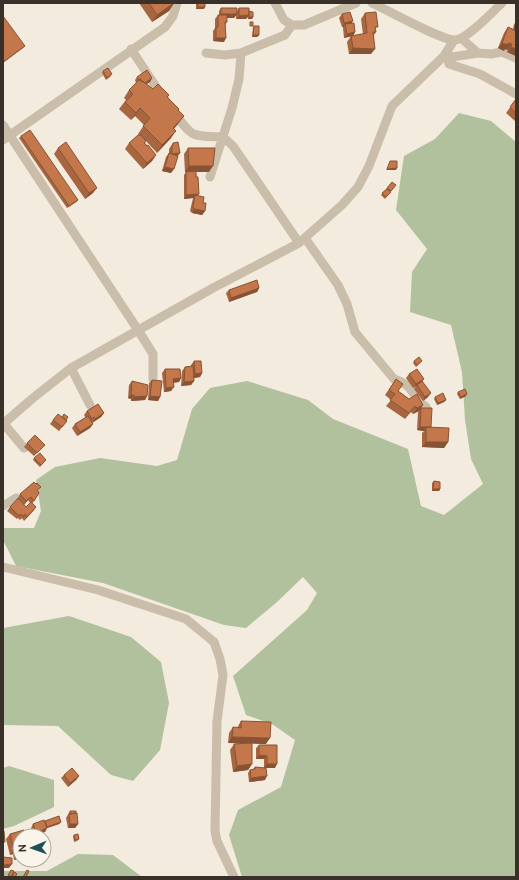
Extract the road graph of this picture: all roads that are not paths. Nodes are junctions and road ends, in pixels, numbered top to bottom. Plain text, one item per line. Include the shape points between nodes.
1 (177, 3) edge
2 (275, 3) edge
3 (356, 3) edge
4 (372, 3) edge
5 (502, 3) edge
6 (292, 25) junction
7 (458, 39) junction
8 (131, 49) junction
9 (206, 53) dead end
10 (241, 53) junction
11 (478, 53) junction
12 (516, 58) edge
13 (516, 94) edge
14 (3, 125) edge
15 (223, 137) junction
16 (7, 138) edge
17 (210, 177) dead end
18 (302, 241) junction
19 (138, 330) junction
20 (71, 368) junction
21 (153, 379) edge
22 (90, 406) dead end
23 (426, 407) edge
24 (3, 424) edge
25 (24, 448) dead end
26 (16, 498) edge
27 (3, 506) edge
28 (3, 567) edge
29 (234, 877) edge

1 - 8 street via 173,16 165,26
2 - 6 street via 284,20
3 - 6 street via 304,26
4 - 7 street via 442,37
5 - 7 street via 467,35
6 - 10 street via 285,35
7 - 11 street
7 - 18 street via 392,106 369,166 358,187
8 - 15 street via 166,103 190,133 197,136
8 - 16 street
9 - 10 street
10 - 15 street via 239,79
11 - 12 street via 502,52
11 - 13 street via 452,56 448,59 449,64 480,74
14 - 16 street
15 - 17 street
15 - 18 street via 233,146
16 - 19 street
18 - 19 street
18 - 23 street via 338,285 347,304 355,332 394,379 404,381 419,403
19 - 20 street
19 - 21 street via 152,354
20 - 22 street
20 - 24 street
24 - 25 street
26 - 27 street
28 - 29 street via 98,590 186,618 214,642 223,675 217,721 215,831

